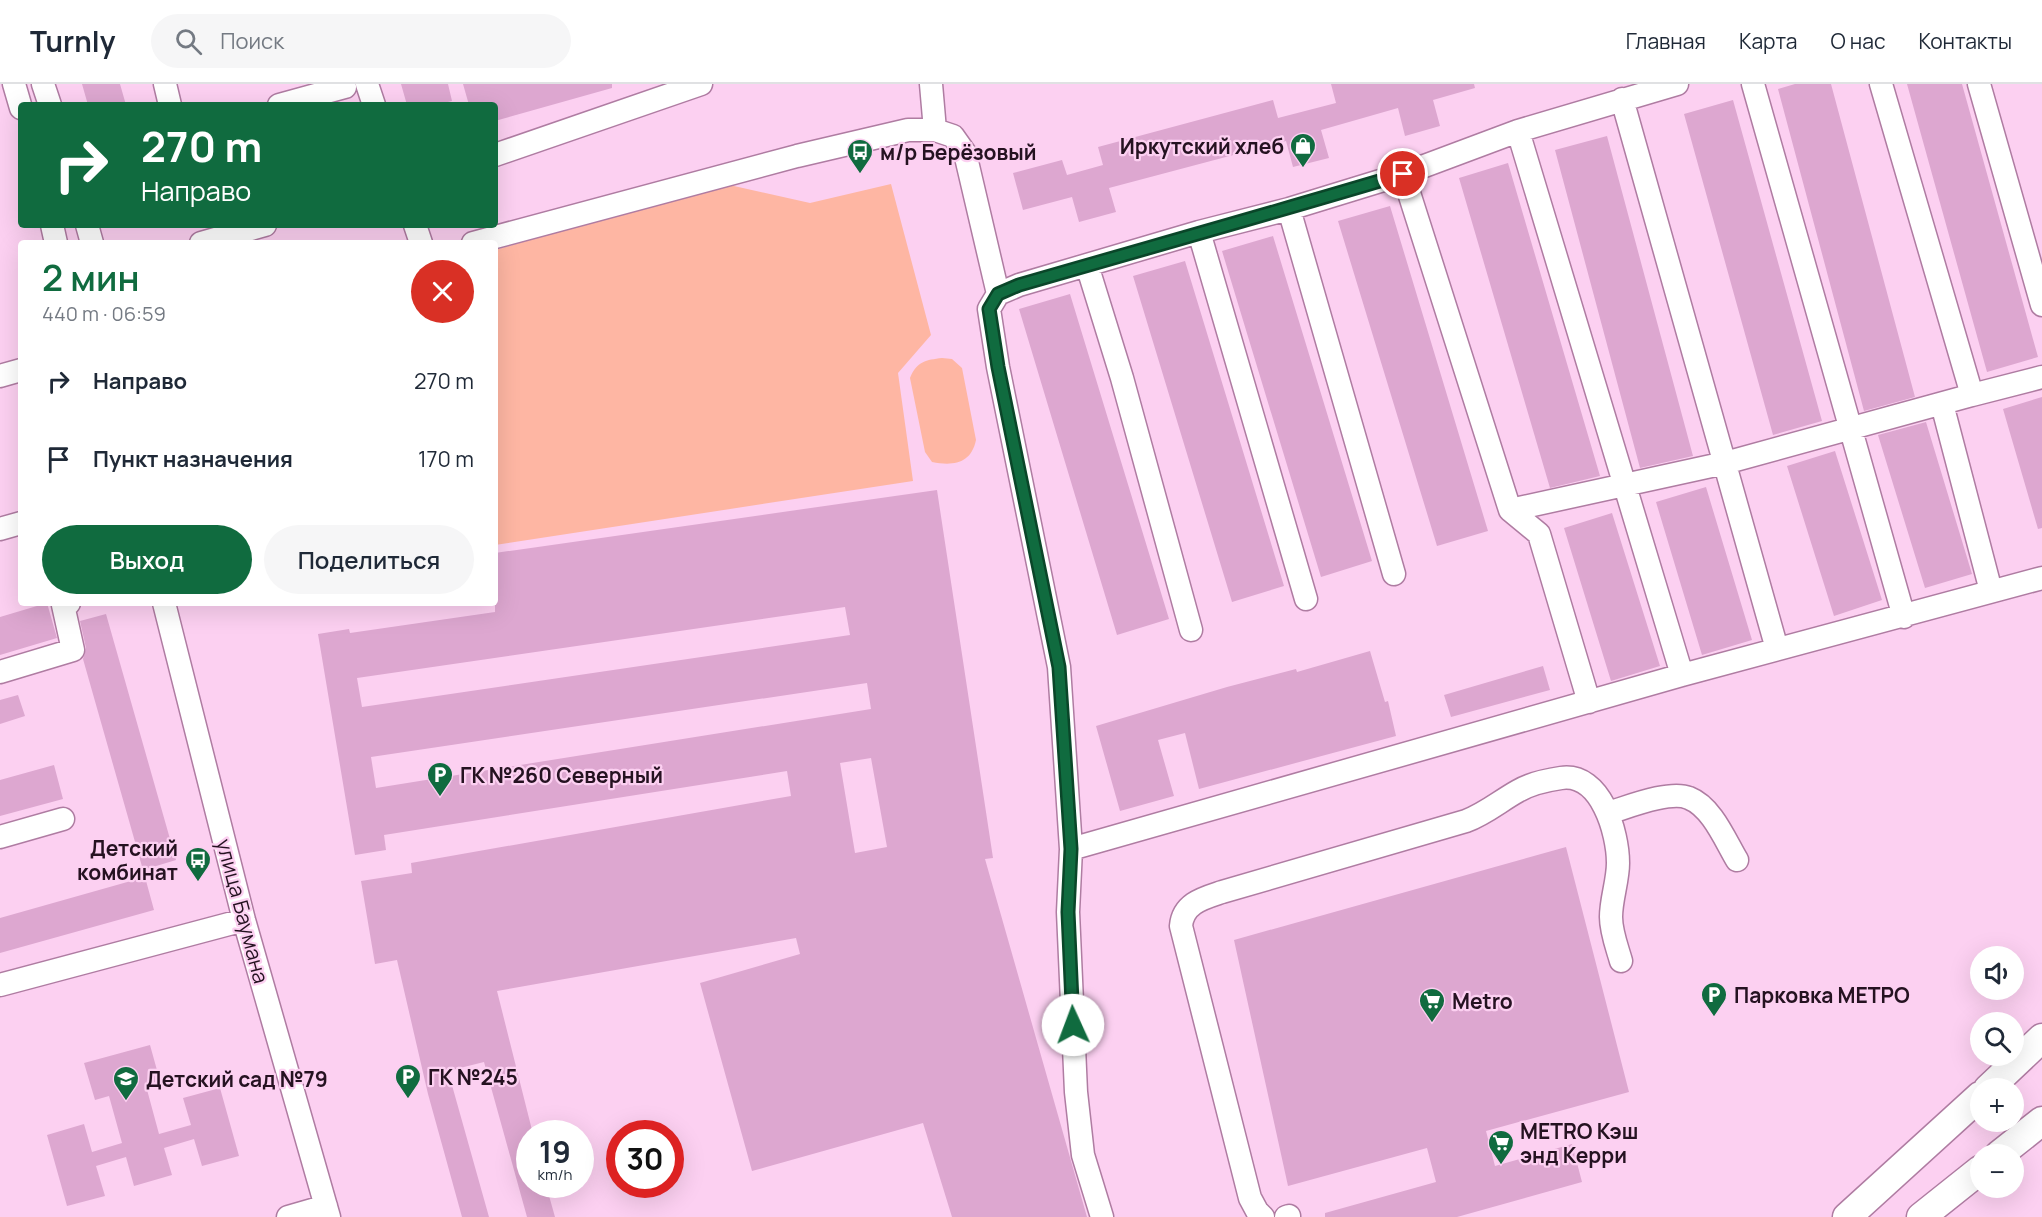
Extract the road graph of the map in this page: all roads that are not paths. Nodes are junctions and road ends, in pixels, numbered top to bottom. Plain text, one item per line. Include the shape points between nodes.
1 (14, 84) edge
2 (165, 84) edge
3 (701, 84) edge
4 (931, 84) edge
5 (1677, 84) edge
6 (1753, 84) edge
7 (1881, 84) edge
8 (1979, 84) edge
9 (356, 86) edge
10 (1623, 99) junction
11 (19, 102) edge
12 (169, 102) edge
13 (291, 102) edge
14 (371, 102) edge
15 (935, 130) junction
16 (1518, 131) junction
17 (498, 154) edge
18 (1403, 174) junction
19 (1288, 209) junction
20 (254, 228) edge
21 (1199, 232) junction
22 (212, 240) edge
23 (484, 240) edge
24 (1087, 265) junction
25 (998, 294) junction
26 (2042, 305) edge
27 (18, 371) edge
28 (0, 376) edge
29 (2042, 376) edge
30 (1971, 395) junction
31 (1941, 404) junction
32 (1851, 428) junction
33 (1725, 463) junction
34 (1624, 486) junction
35 (1510, 510) junction
36 (18, 524) edge
37 (0, 529) edge
38 (1394, 574) dead end
39 (2042, 578) edge
40 (1991, 591) junction
41 (1306, 599) dead end
42 (63, 606) edge
43 (165, 606) edge
44 (1904, 617) junction
45 (1191, 630) dead end
46 (1777, 649) junction
47 (0, 672) edge
48 (1682, 675) junction
49 (1588, 702) junction
50 (1608, 813) junction
51 (63, 819) dead end
52 (0, 837) edge
53 (1071, 849) junction
54 (1737, 860) dead end
55 (244, 920) junction
56 (1621, 962) dead end
57 (0, 985) edge
58 (2042, 1038) edge
59 (2000, 1078) edge
60 (1970, 1105) edge
61 (2042, 1121) edge
62 (2013, 1144) edge
63 (1970, 1178) edge
64 (328, 1211) edge
65 (288, 1217) edge
66 (1102, 1217) edge
67 (1263, 1217) edge
68 (1847, 1217) edge
69 (1921, 1217) edge

1 - 11 street
2 - 12 street
3 - 17 street
4 - 15 street
5 - 10 street
6 - 32 street
7 - 30 street
8 - 26 street
9 - 13 street
9 - 14 street
10 - 16 street
10 - 33 street
15 - 23 street via 908,130 797,156
15 - 25 street via 953,136 965,153
16 - 18 street
16 - 34 street
18 - 19 street
18 - 35 street
19 - 21 street
19 - 38 street
20 - 22 street
21 - 24 street
21 - 41 street
24 - 25 street
24 - 45 street
25 - 53 street via 989,309 998,367 1059,667
27 - 28 street
29 - 30 street
30 - 31 street
31 - 32 street
31 - 40 street
32 - 33 street
32 - 44 street
33 - 34 street
33 - 46 street
34 - 35 street
34 - 48 street
35 - 49 street via 1539,534
36 - 37 street
39 - 40 street
40 - 44 street
42 - 47 street via 73,650
43 - 55 street, улица Баумана
44 - 46 street
46 - 48 street
48 - 49 street
49 - 53 street
50 - 54 street via 1663,797 1689,797 1712,819
50 - 56 street via 1618,862 1611,923
50 - 67 street via 1583,782 1567,777 1552,780 1522,789 1466,821 1222,892 1197,901 1185,913 1181,926 1247,1186 1254,1207
51 - 52 street
53 - 66 street via 1068,912 1076,1092 1083,1155
55 - 57 street
55 - 64 street, улица Баумана
58 - 59 main road
60 - 68 main road
61 - 62 main road
63 - 69 main road
64 - 65 street

